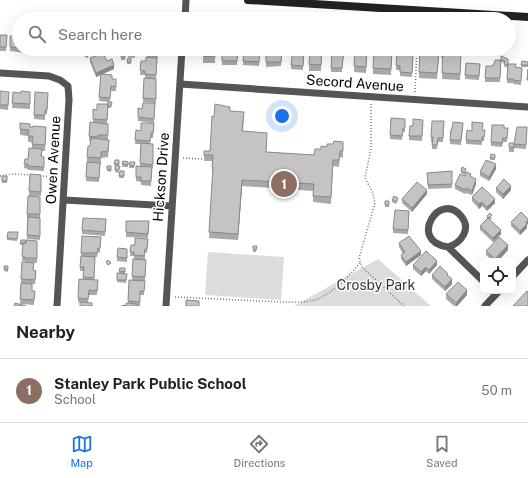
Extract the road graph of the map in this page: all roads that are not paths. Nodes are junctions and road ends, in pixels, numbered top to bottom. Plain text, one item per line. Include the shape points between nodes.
1 (186, 0) edge
2 (248, 0) edge
3 (185, 12) edge
4 (446, 12) edge
5 (516, 16) edge
6 (528, 17) edge
7 (182, 56) edge
8 (0, 73) edge
9 (180, 84) junction
10 (528, 107) edge
11 (64, 200) junction
12 (172, 206) junction
13 (448, 247) junction
14 (528, 260) edge
15 (516, 273) edge
16 (480, 278) edge
17 (495, 294) edge
18 (57, 306) edge
19 (166, 306) edge
20 (485, 306) edge

1 - 3 street
2 - 4 street
5 - 6 street
7 - 9 street, Hickson Drive
8 - 11 street, Owen Avenue via 49,76 68,86
9 - 10 street, Secord Avenue
9 - 12 street, Hickson Drive
11 - 12 street
11 - 18 street, Owen Avenue
12 - 19 street, Hickson Drive
13 - 13 street via 460,241 466,228 460,215 454,210 446,209 438,211 432,217 428,231 435,242
13 - 16 street
14 - 15 street
17 - 20 street

